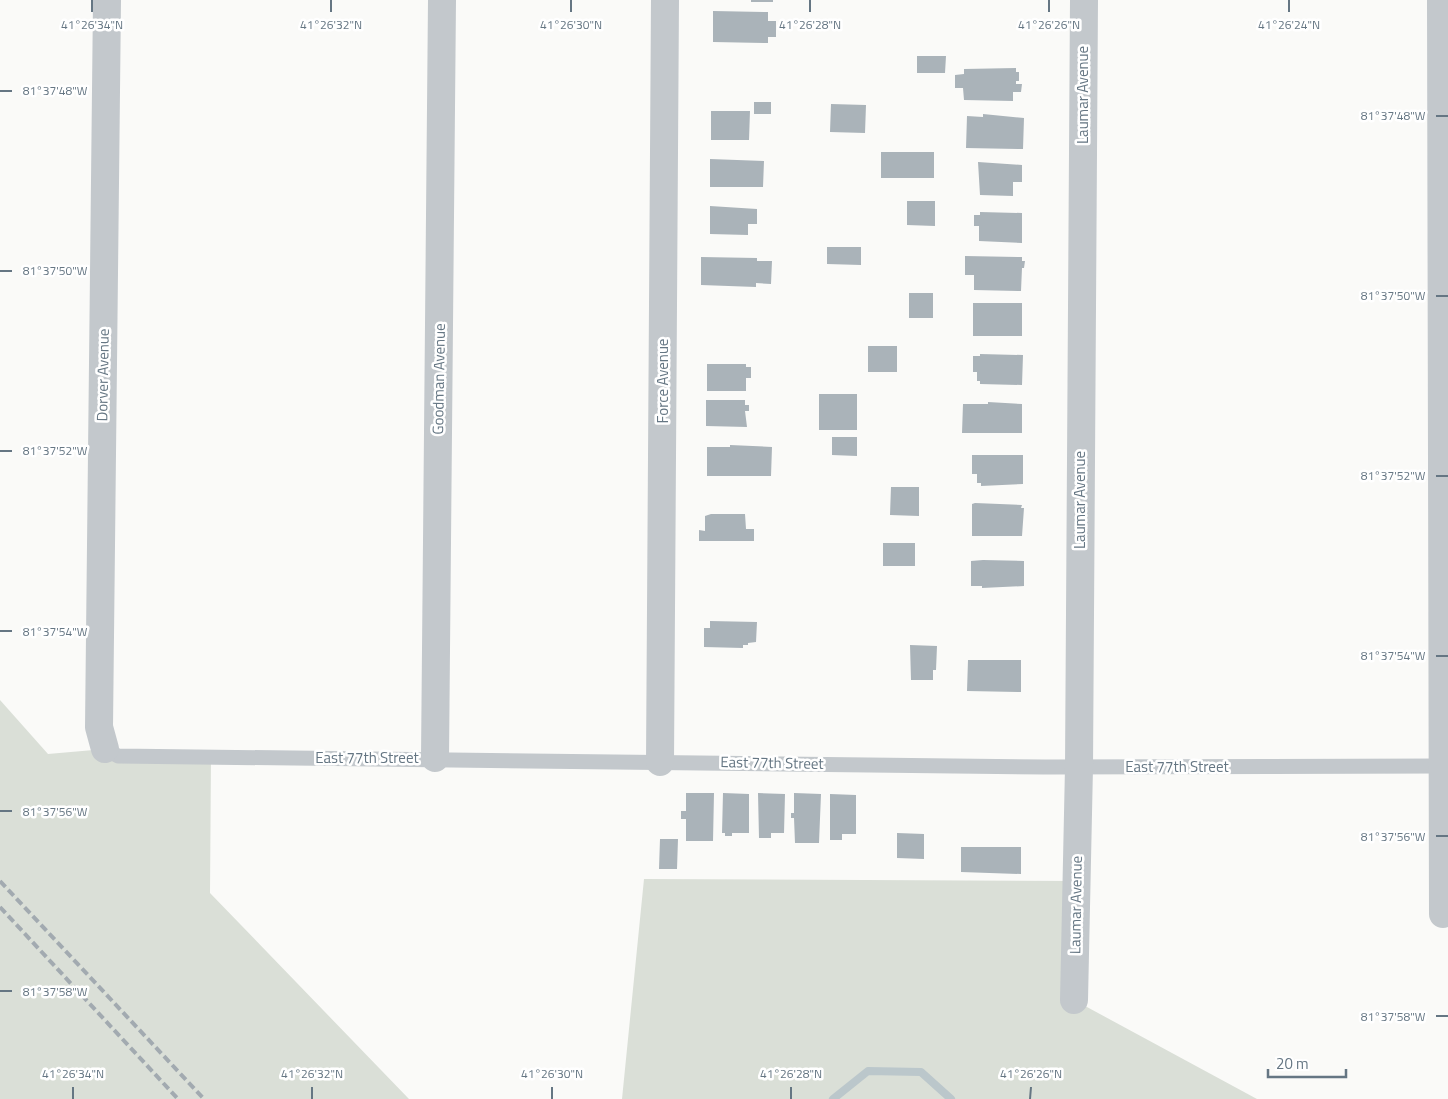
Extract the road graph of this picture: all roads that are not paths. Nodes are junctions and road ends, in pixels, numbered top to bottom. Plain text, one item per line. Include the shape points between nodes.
1 (107, 0) edge
2 (442, 0) edge
3 (665, 0) edge
4 (1084, 0) edge
5 (1440, 0) edge
6 (1445, 728) edge
7 (105, 749) joint
8 (435, 758) junction
9 (660, 762) junction
10 (1441, 766) junction
11 (1079, 767) junction
12 (1443, 914) dead end
13 (1074, 1000) dead end

1 - 7 street, Dorver Avenue via 99,727
2 - 8 street, Goodman Avenue
3 - 9 street, Force Avenue
4 - 11 street, Laumar Avenue
5 - 6 street
6 - 10 street
7 - 8 lane, East 77th Street via 118,756
8 - 9 lane, East 77th Street
9 - 11 lane, East 77th Street
10 - 11 lane, East 77th Street
10 - 12 street
11 - 13 street, Laumar Avenue

